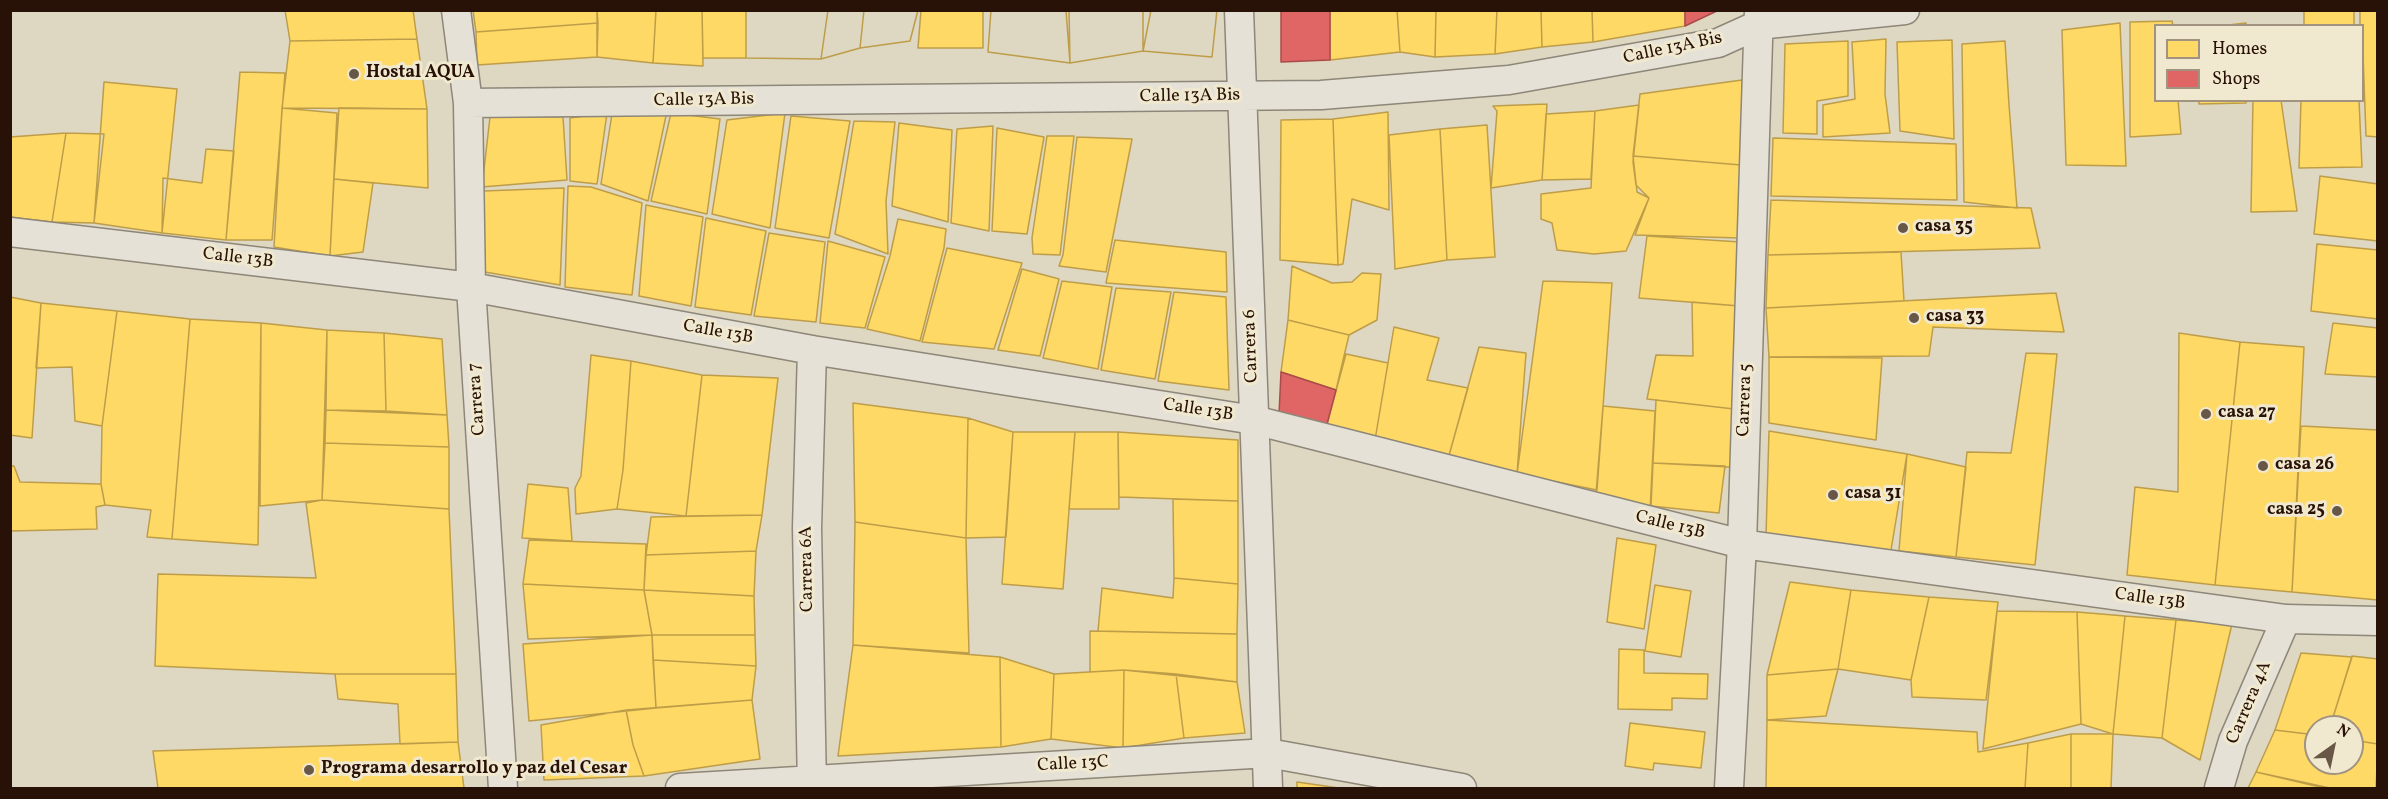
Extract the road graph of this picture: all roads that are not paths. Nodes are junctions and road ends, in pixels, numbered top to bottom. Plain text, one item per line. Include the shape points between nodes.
1 (456, 10) edge
2 (1239, 10) edge
3 (1905, 10) edge
4 (1758, 18) edge
5 (1242, 96) junction
6 (468, 103) junction
7 (10, 232) edge
8 (471, 287) junction
9 (812, 350) junction
10 (1254, 420) junction
11 (1742, 544) junction
12 (2286, 619) junction
13 (2378, 621) edge
14 (1268, 753) junction
15 (812, 784) edge
16 (503, 789) edge
17 (680, 789) edge
18 (1268, 789) edge
19 (1462, 789) edge
20 (1729, 789) edge
21 (2219, 789) edge

1 - 6 street, Carrera 7
2 - 5 street, Carrera 6
3 - 4 street, Calle 13A Bis
4 - 5 street, Calle 13A Bis via 1718,43 1509,80 1321,95
4 - 11 street, Carrera 5
5 - 6 street, Calle 13A Bis
5 - 10 street, Carrera 6
6 - 8 street, Carrera 7
7 - 8 street, Calle 13B
8 - 9 street, Calle 13B
8 - 16 street, Carrera 7
9 - 10 street, Calle 13B
9 - 15 street, Carrera 6A via 807,528
10 - 11 street, Calle 13B
10 - 14 street, Carrera 6
11 - 12 street, Calle 13B
11 - 20 street, Carrera 5
12 - 13 street, Calle 13B
12 - 21 street, Carrera 4A via 2233,741
14 - 15 street, Calle 13C
14 - 18 street, Carrera 6
14 - 19 street, Calle 13C
15 - 17 street, Calle 13C

